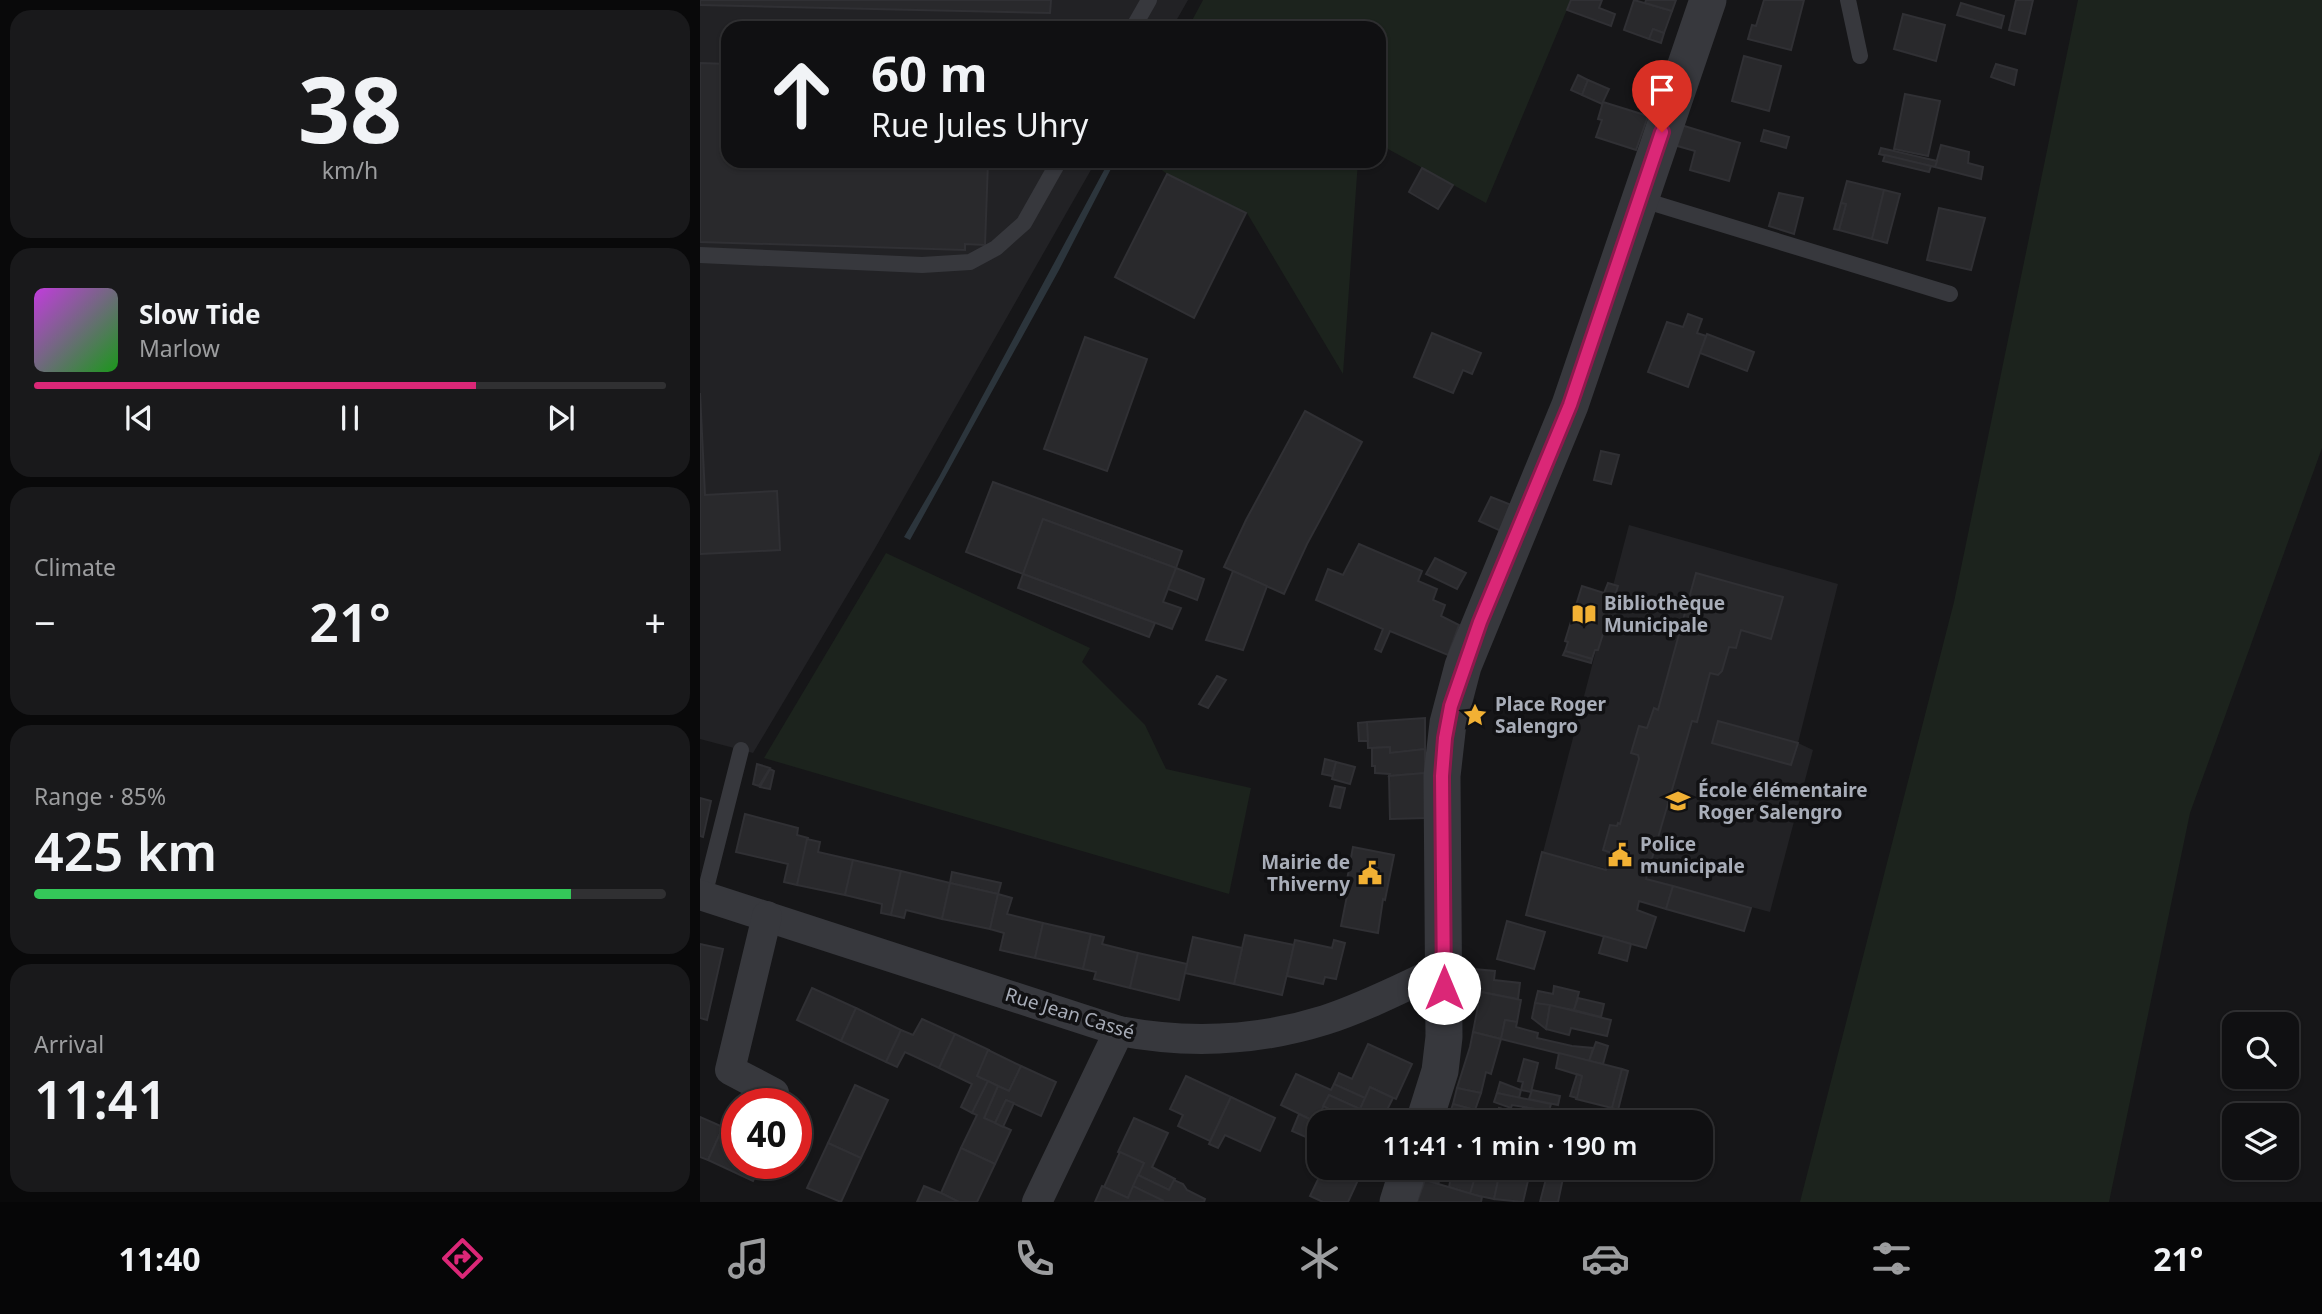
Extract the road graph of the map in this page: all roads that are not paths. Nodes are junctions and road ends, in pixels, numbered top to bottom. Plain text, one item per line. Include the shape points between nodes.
1 (1149, 0) edge
2 (1708, 0) edge
3 (1848, 0) edge
4 (1137, 21) edge
5 (1860, 56) dead end
6 (1055, 168) edge
7 (1640, 200) junction
8 (700, 255) edge
9 (1950, 294) dead end
10 (741, 750) dead end
11 (702, 895) edge
12 (767, 916) junction
13 (1443, 969) junction
14 (1119, 1031) junction
15 (764, 1088) edge
16 (1427, 1110) edge
17 (1405, 1180) edge
18 (1037, 1202) edge
19 (1398, 1202) edge

1 - 4 lane
2 - 7 street
3 - 5 lane
6 - 8 lane via 1024,223 996,248 970,262 922,265
7 - 9 lane
7 - 13 street via 1570,405 1480,622 1451,706 1442,776
10 - 11 lane
11 - 12 street, Rue Jean Cassé
12 - 14 street, Rue Jean Cassé
12 - 15 street via 730,1070
13 - 14 street, Rue Jean Cassé via 1328,1019 1281,1031 1208,1040
13 - 16 street via 1443,1055
14 - 18 street
17 - 19 street

